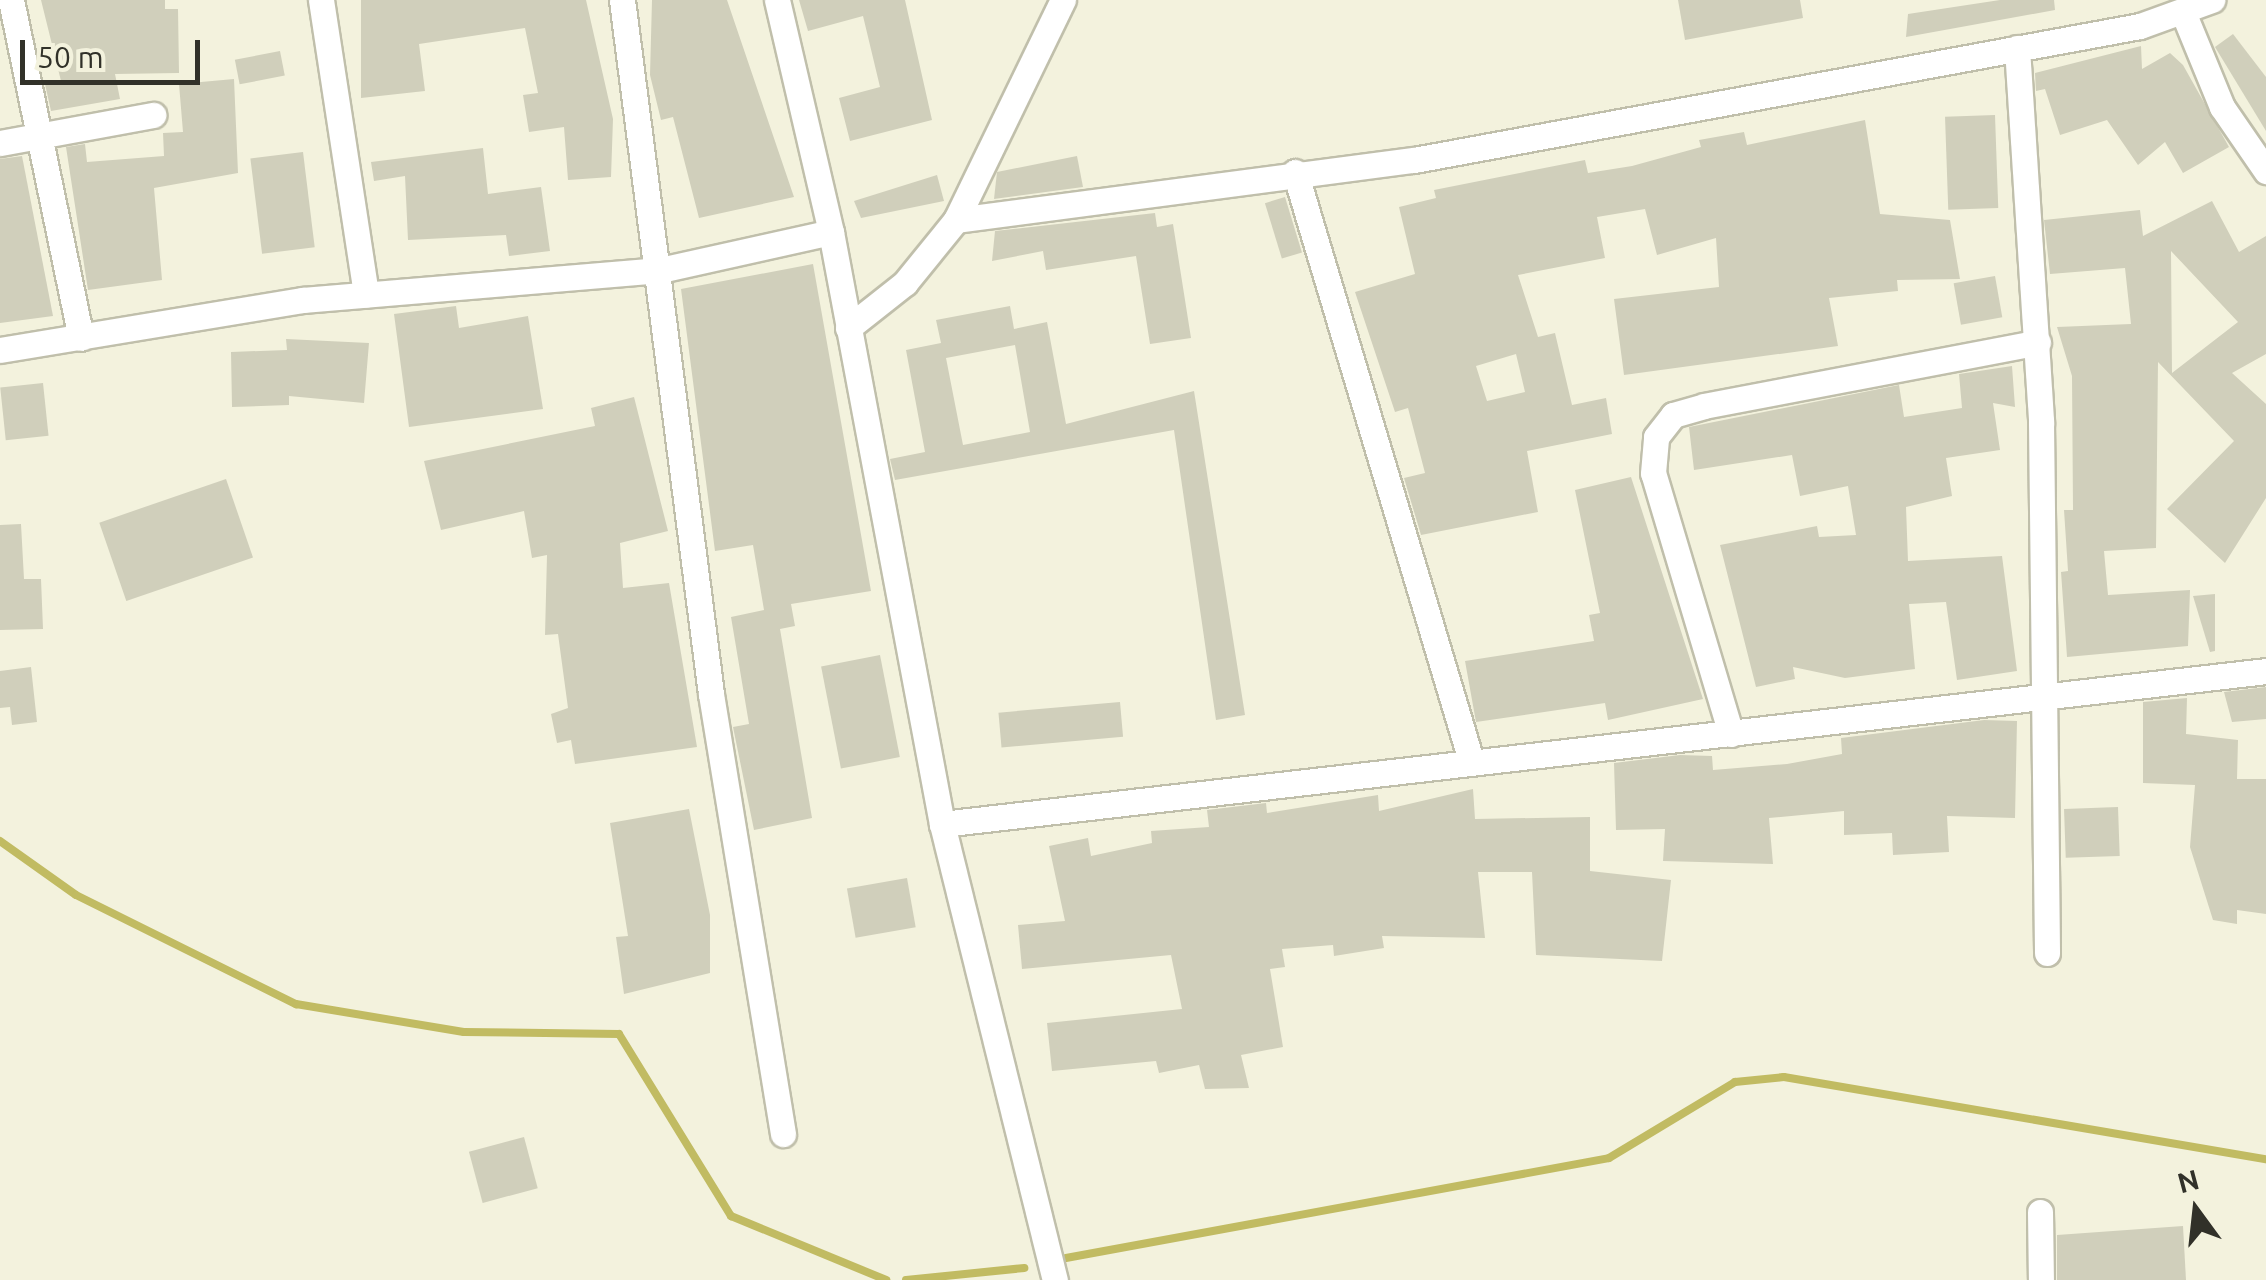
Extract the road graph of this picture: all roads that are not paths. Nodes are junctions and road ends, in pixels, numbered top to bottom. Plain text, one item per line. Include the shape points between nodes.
1 (11, 0) edge
2 (322, 0) edge
3 (622, 0) edge
4 (776, 0) edge
5 (1063, 0) edge
6 (2212, 0) edge
7 (2184, 12) junction
8 (2017, 48) junction
9 (153, 114) dead end
10 (42, 138) junction
11 (0, 142) edge
12 (2266, 171) edge
13 (1295, 172) junction
14 (956, 220) junction
15 (831, 232) junction
16 (660, 270) junction
17 (366, 295) junction
18 (848, 328) junction
19 (81, 338) junction
20 (2038, 342) junction
21 (0, 350) edge
22 (2266, 671) edge
23 (2040, 702) junction
24 (1731, 734) junction
25 (1470, 757) junction
26 (942, 824) junction
27 (2047, 953) dead end
28 (783, 1134) dead end
29 (2040, 1212) dead end
30 (1054, 1280) edge
31 (2041, 1280) edge

1 - 10 street
2 - 17 street
3 - 16 street
4 - 15 street
5 - 14 street
6 - 7 street
7 - 8 street
7 - 12 street via 2222,108
8 - 13 street via 1414,160
8 - 20 street
9 - 10 street
10 - 11 street
10 - 19 street
13 - 14 street
13 - 25 street
14 - 18 street via 905,283
15 - 16 street
15 - 18 street
16 - 17 street
16 - 28 street via 711,694
17 - 19 street
18 - 26 street
19 - 21 street
20 - 23 street
20 - 24 street via 1673,415 1656,437 1653,472
22 - 23 street
23 - 24 street
23 - 27 street
24 - 25 street
25 - 26 street
26 - 30 street
29 - 31 street

